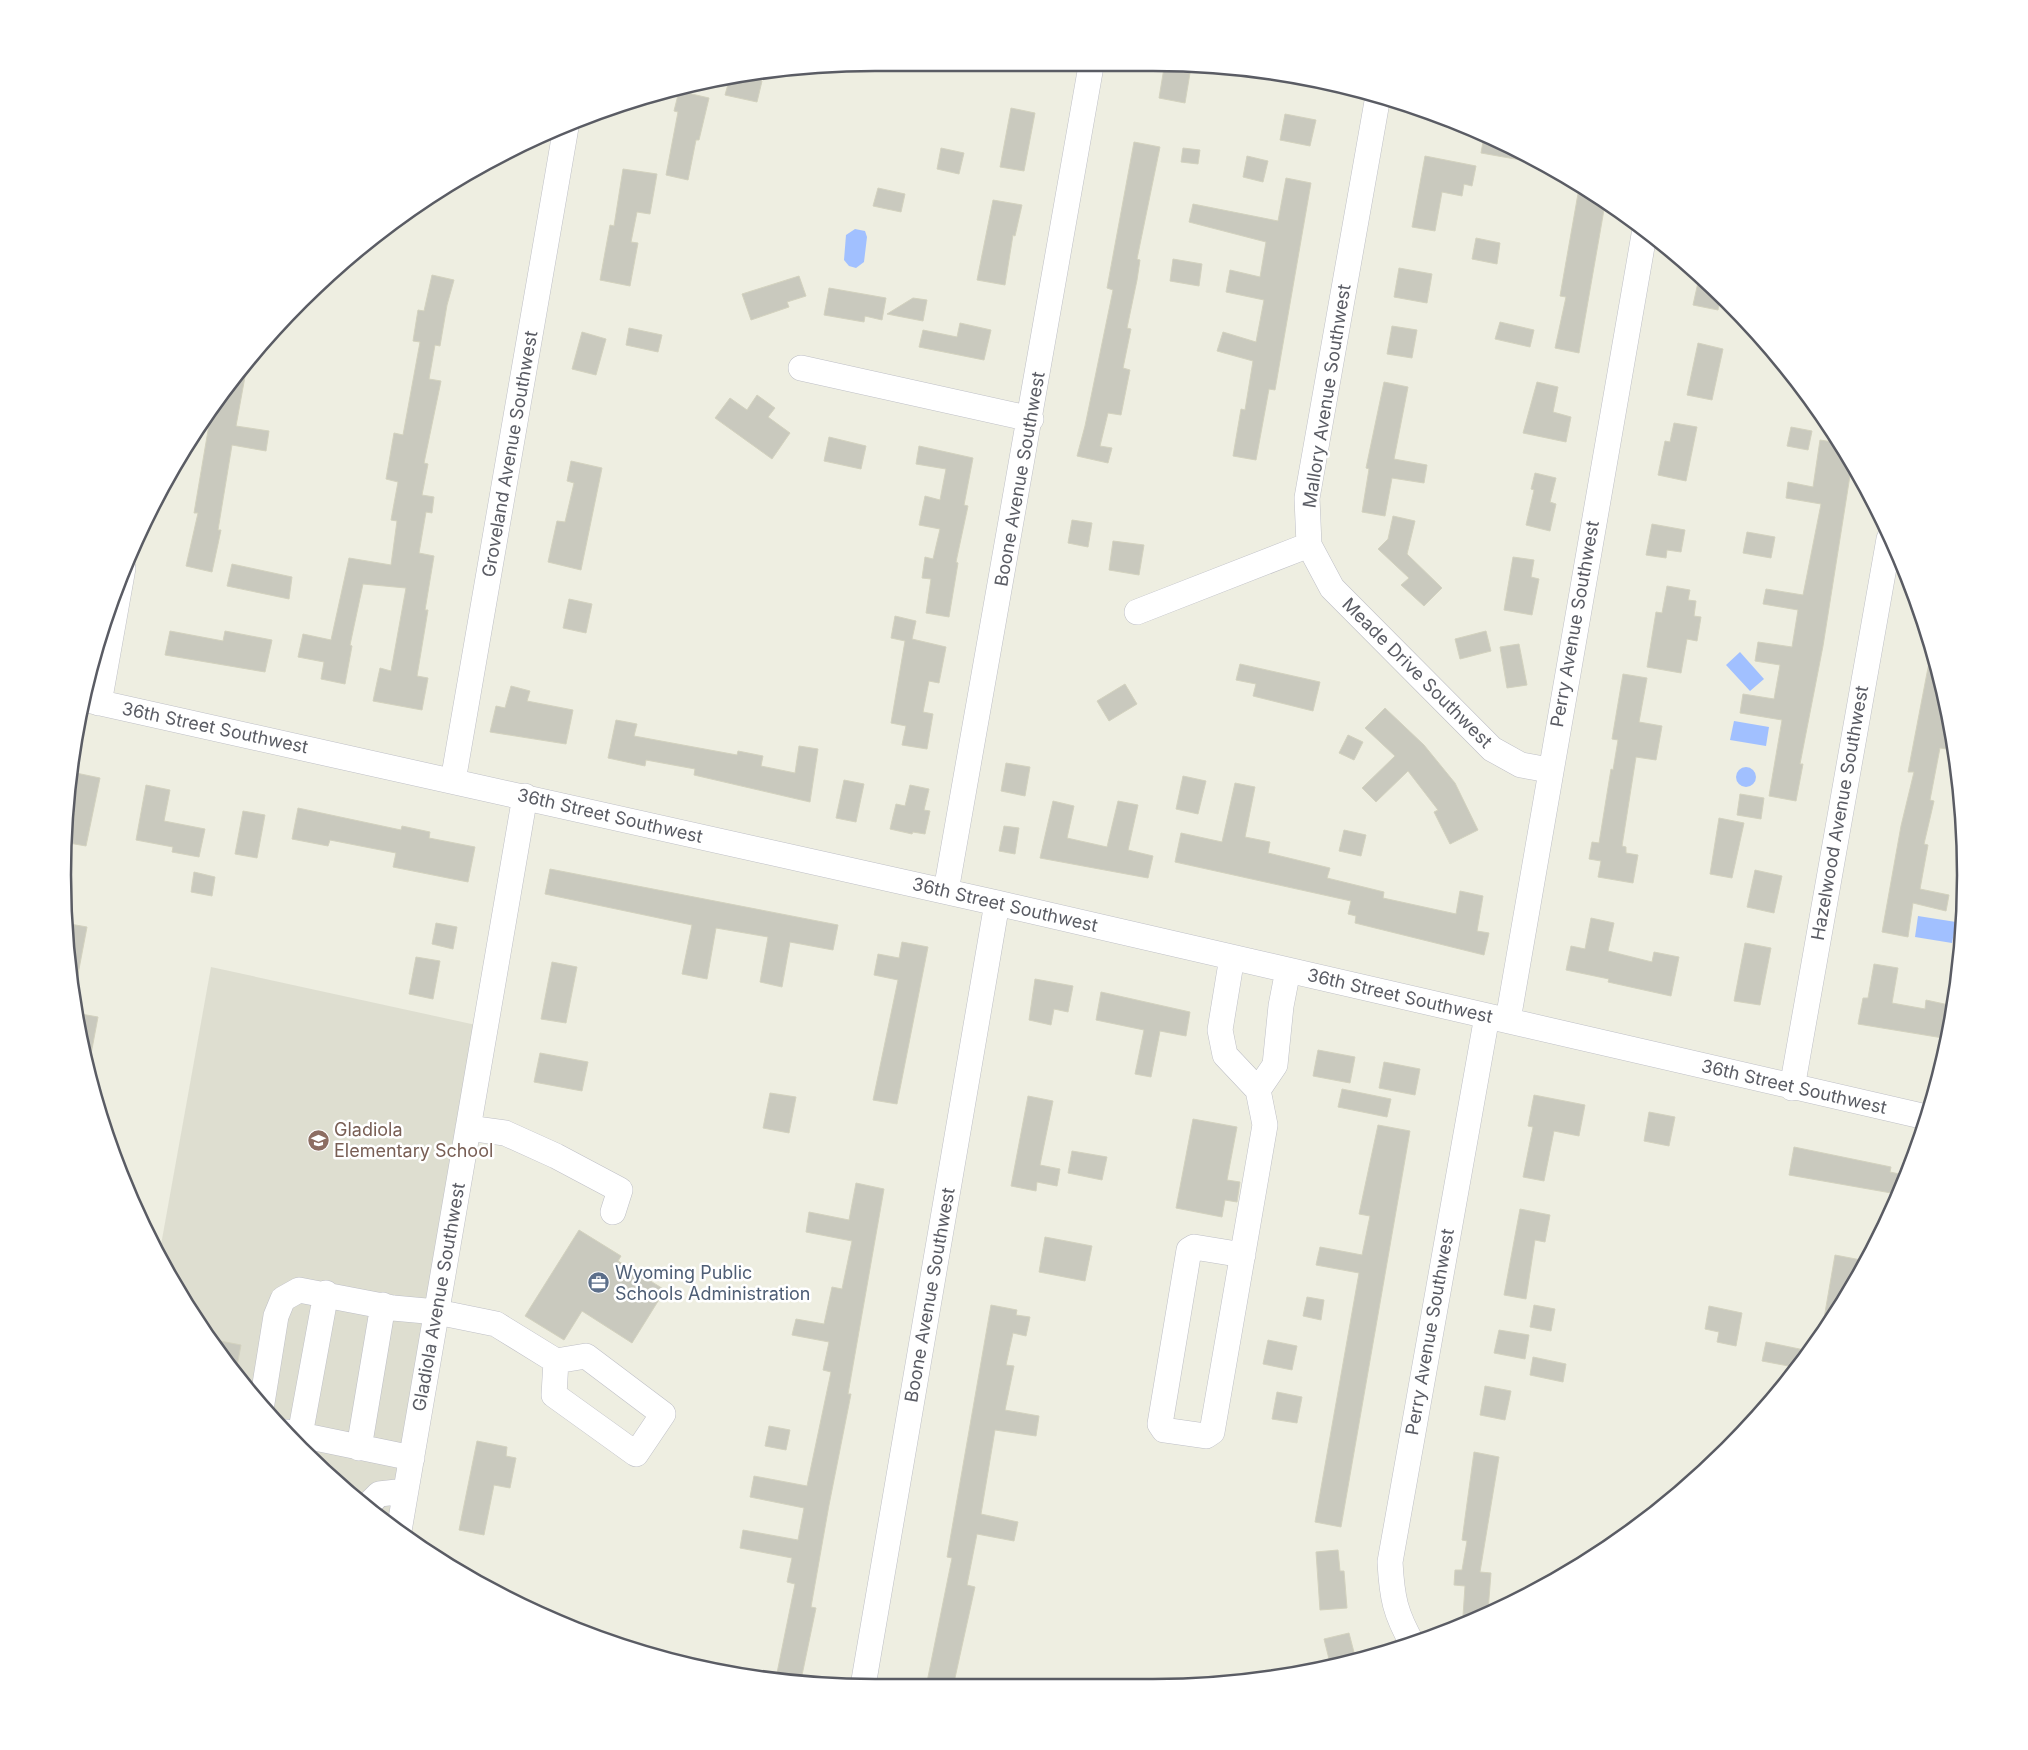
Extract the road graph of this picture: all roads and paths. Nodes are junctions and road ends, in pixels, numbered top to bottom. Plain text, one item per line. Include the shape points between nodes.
1 (1090, 71) edge
2 (1377, 104) edge
3 (565, 133) edge
4 (1643, 238) edge
5 (801, 368) dead end
6 (1031, 419) junction
7 (1309, 545) junction
8 (1887, 548) edge
9 (1137, 612) dead end
10 (100, 664) edge
11 (91, 701) edge
12 (1550, 770) junction
13 (453, 781) junction
14 (525, 796) junction
15 (946, 891) junction
16 (996, 903) junction
17 (1232, 957) junction
18 (1288, 970) junction
19 (1498, 1018) junction
20 (1792, 1088) junction
21 (1258, 1090) junction
22 (1919, 1116) edge
23 (468, 1128) junction
24 (613, 1212) dead end
25 (1243, 1255) junction
26 (326, 1293) junction
27 (383, 1305) junction
28 (436, 1312) junction
29 (556, 1361) dead end
30 (263, 1396) edge
31 (294, 1429) edge
32 (300, 1435) edge
33 (359, 1448) junction
34 (412, 1458) junction
35 (406, 1491) junction
36 (372, 1501) edge
37 (401, 1524) edge
38 (1409, 1637) edge
39 (864, 1679) edge

1 - 6 street, Boone Avenue Southwest
2 - 7 street, Mallory Avenue Southwest via 1307,498
3 - 13 street, Groveland Avenue Southwest
4 - 12 street, Perry Avenue Southwest
5 - 6 street
6 - 15 street, Boone Avenue Southwest
7 - 9 street
7 - 12 street, Meade Drive Southwest via 1332,588 1492,749 1521,765
8 - 20 street, Hazelwood Avenue Southwest
10 - 11 street
11 - 13 street, 36th Street Southwest
12 - 19 street, Perry Avenue Southwest
13 - 14 street, 36th Street Southwest
14 - 15 street, 36th Street Southwest
14 - 23 street, Gladiola Avenue Southwest
15 - 16 street, 36th Street Southwest
16 - 17 street, 36th Street Southwest
16 - 39 street, Boone Avenue Southwest
17 - 18 street, 36th Street Southwest
17 - 21 street via 1220,1030 1223,1047 1225,1055
18 - 19 street, 36th Street Southwest
18 - 21 street via 1280,1006 1275,1065
19 - 20 street, 36th Street Southwest
19 - 38 street, Perry Avenue Southwest via 1390,1562 1392,1597
20 - 22 street, 36th Street Southwest
21 - 25 street via 1265,1125
23 - 24 street via 505,1133 620,1190
23 - 28 street, Gladiola Avenue Southwest
25 - 25 street via 1212,1432 1206,1436 1164,1430 1160,1424 1189,1250 1194,1247
26 - 27 street
26 - 30 street via 299,1290 283,1299 276,1316
26 - 31 street
27 - 28 street
27 - 33 street
28 - 29 street via 496,1324
28 - 34 street, Gladiola Avenue Southwest
32 - 33 street
33 - 34 street
34 - 35 street, Gladiola Avenue Southwest
35 - 36 street via 379,1494
35 - 37 street, Gladiola Avenue Southwest

